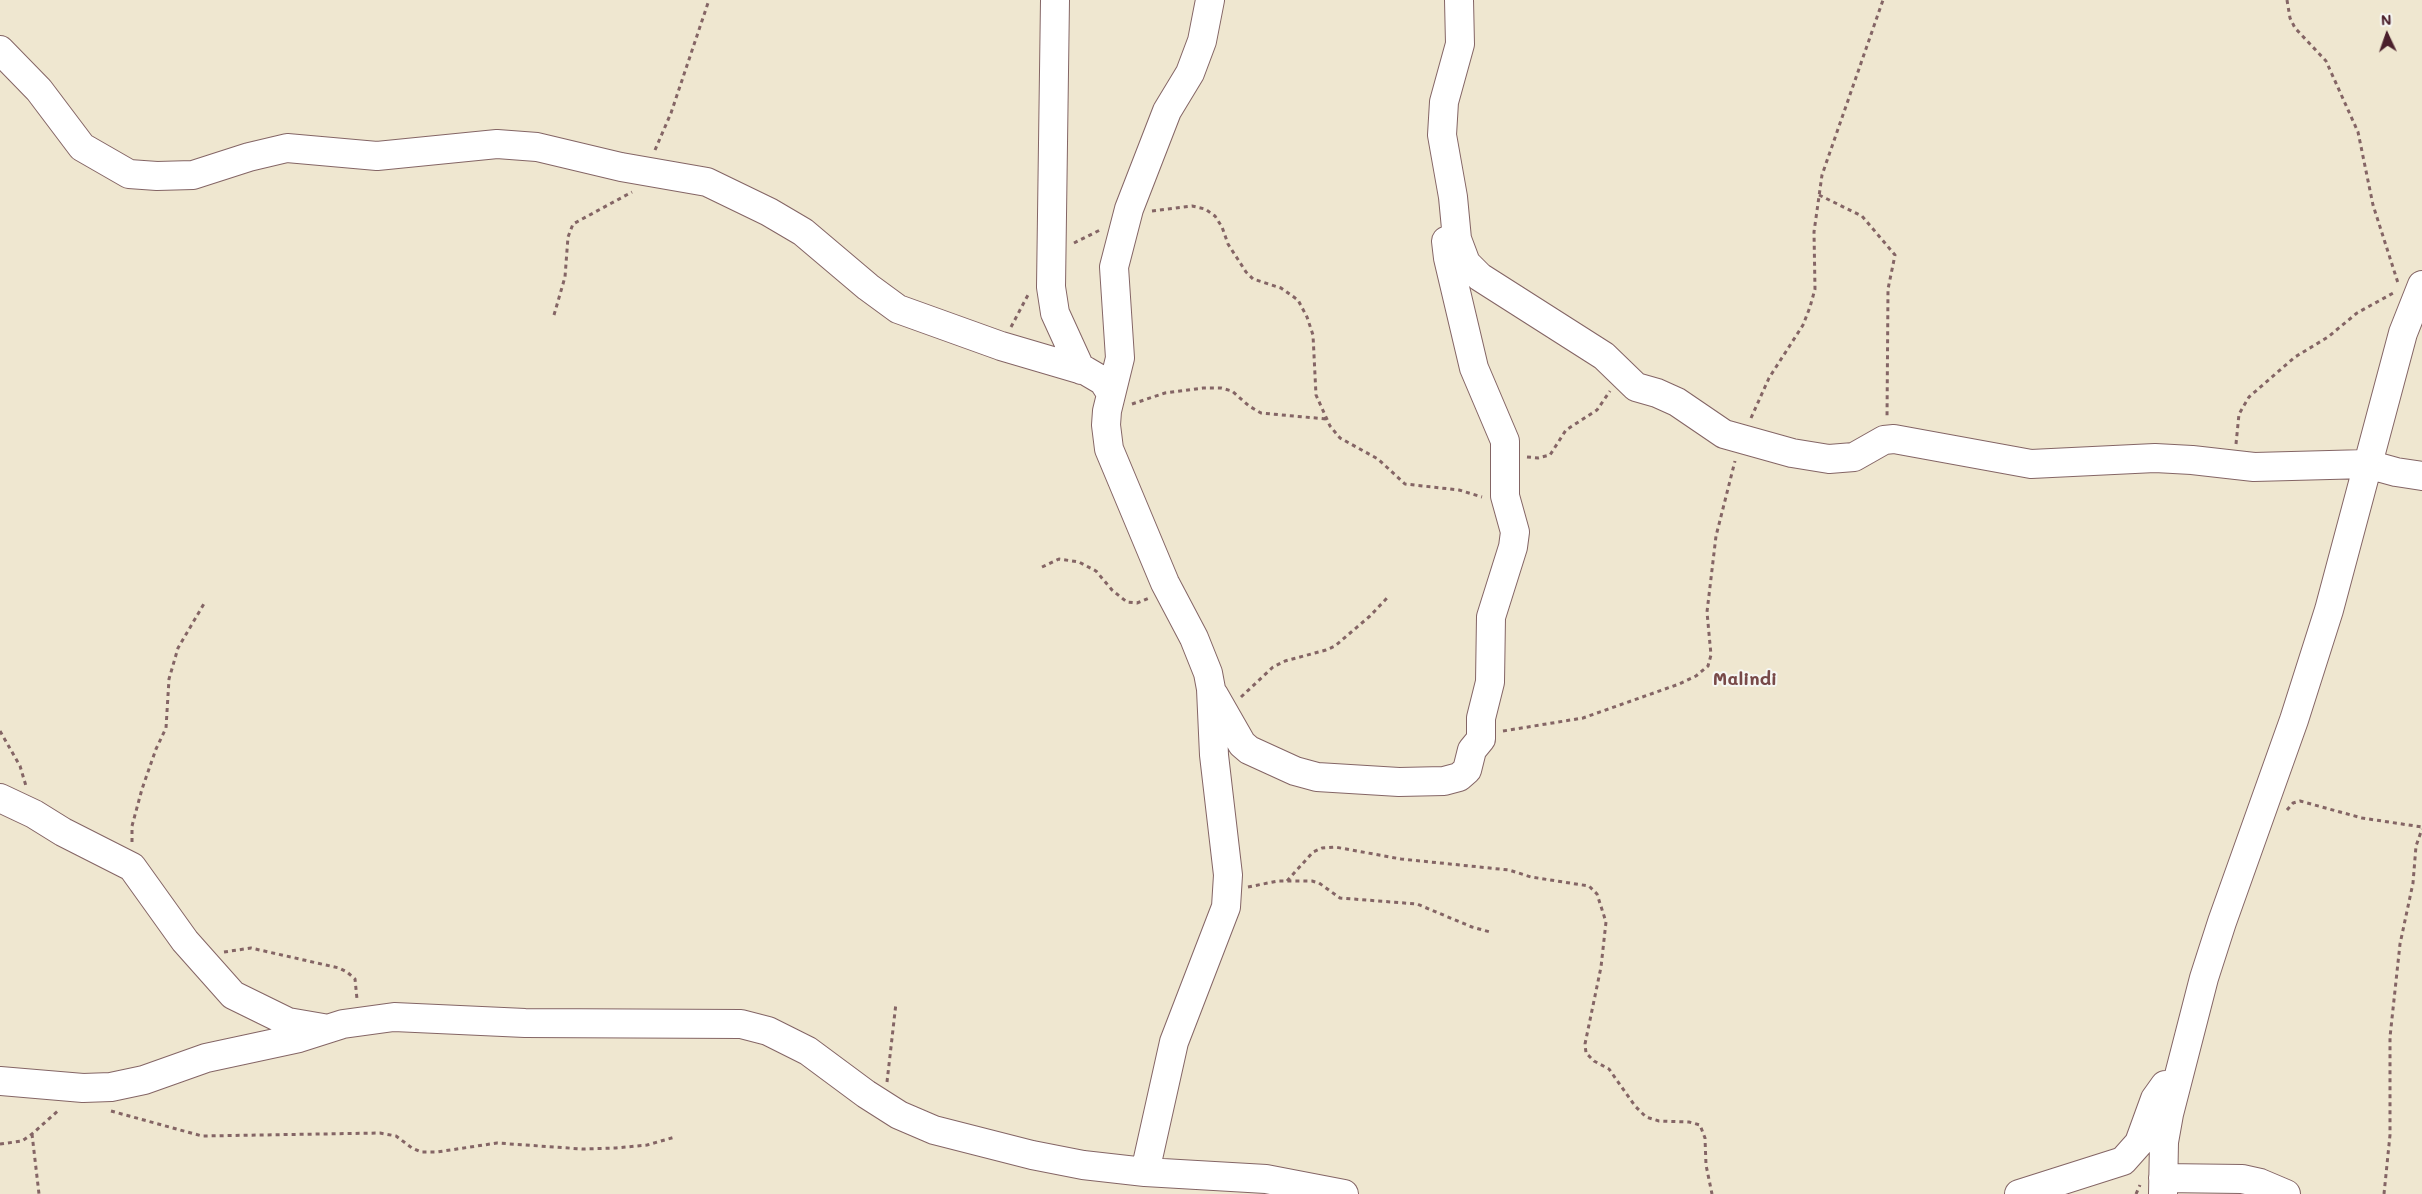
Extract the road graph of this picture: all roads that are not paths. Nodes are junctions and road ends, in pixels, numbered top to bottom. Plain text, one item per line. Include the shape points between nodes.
1 (1055, 0) edge
2 (1210, 0) edge
3 (1459, 0) edge
4 (0, 50) edge
5 (1454, 207) junction
6 (2422, 285) edge
7 (1080, 370) junction
8 (1109, 402) junction
9 (2367, 464) junction
10 (2422, 476) edge
11 (1211, 689) junction
12 (0, 798) edge
13 (327, 1028) junction
14 (2180, 1066) junction
15 (0, 1081) edge
16 (1145, 1172) junction
17 (2163, 1186) edge
18 (1344, 1194) edge
19 (2019, 1194) edge
20 (2286, 1194) edge

1 - 7 street via 1051,287 1055,313
2 - 8 street via 1199,49 1190,73 1167,111 1126,220 1114,266 1120,358
3 - 5 street via 1460,44 1442,119 1443,151
4 - 7 street via 39,90 82,148 129,174 193,175 288,148 378,156 490,144 537,147 645,171 694,178 743,198 803,232 898,309
5 - 9 street via 1459,246 1470,269 1604,356 1636,388 1677,402 1711,426 1741,440 1792,453 1837,459 1854,457 1888,440 2031,464 2155,458 2284,468
5 - 11 street via 1448,220 1448,258 1474,368 1504,441 1507,504 1514,526 1514,538 1491,617 1490,682 1481,718 1481,737 1472,750 1467,770 1451,780 1399,782 1317,777 1295,771 1249,750 1236,736
6 - 9 street via 2403,333
7 - 8 street via 1103,381
8 - 11 street via 1106,433 1114,466 1167,586 1194,638
9 - 10 street
9 - 14 street via 2314,656 2222,922
11 - 16 street via 1214,755 1225,845 1226,907 1174,1042
12 - 13 street via 132,867 193,951 233,995 288,1022
13 - 15 street via 298,1038 206,1058 144,1080 105,1088
13 - 16 street via 394,1017 525,1023 750,1025 814,1055 916,1124 1074,1163
14 - 17 street via 2164,1142
14 - 19 street via 2156,1099 2139,1143 2124,1161
16 - 18 street via 1266,1179
17 - 20 street via 2242,1179

